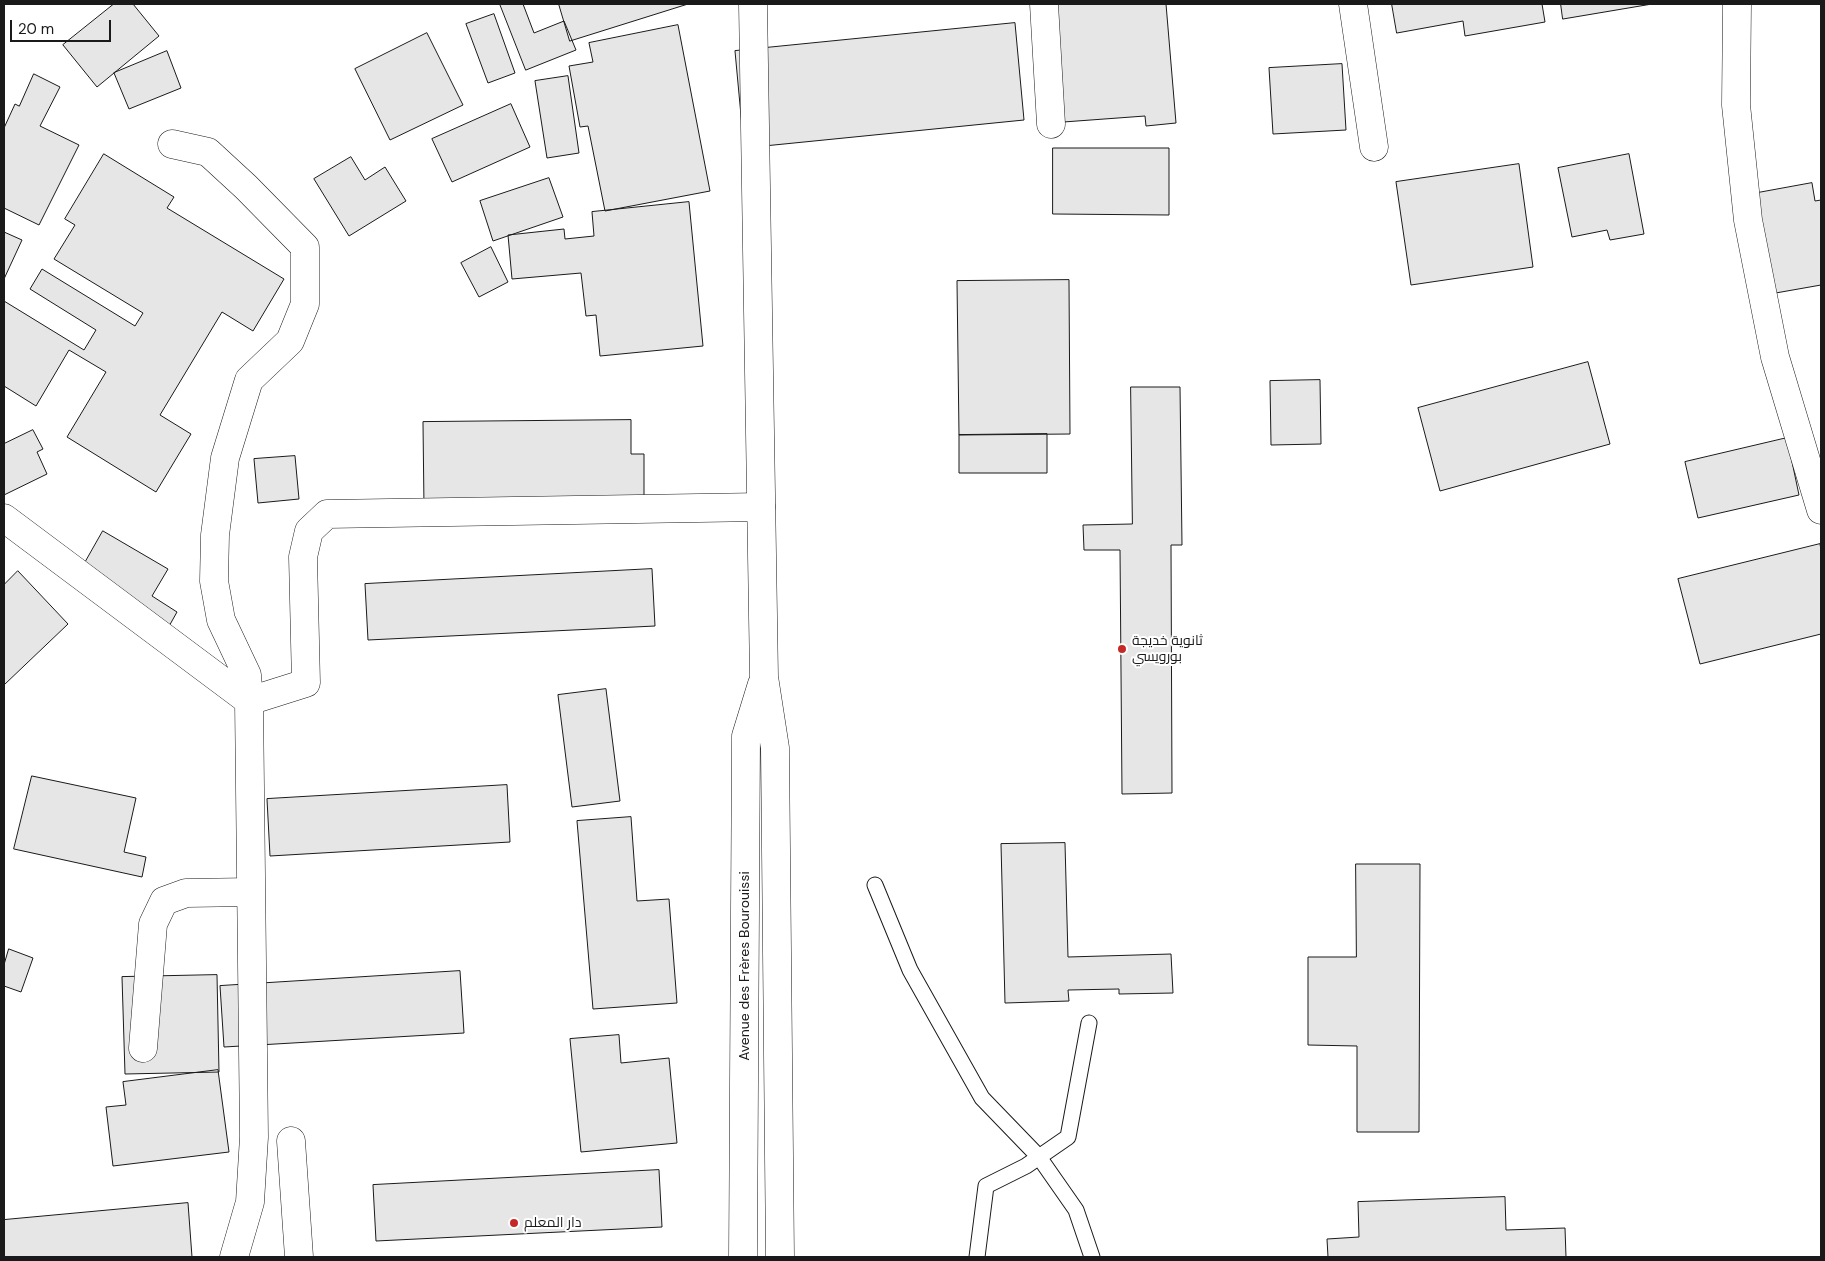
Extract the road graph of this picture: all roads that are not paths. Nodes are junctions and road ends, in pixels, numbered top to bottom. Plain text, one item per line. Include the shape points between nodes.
1 (753, 4) edge
2 (1044, 4) edge
3 (1353, 4) edge
4 (1737, 4) edge
5 (1051, 124) dead end
6 (172, 144) dead end
7 (1374, 147) dead end
8 (761, 507) junction
9 (1821, 510) edge
10 (4, 518) edge
11 (764, 677) junction
12 (249, 701) junction
13 (875, 885) dead end
14 (251, 892) junction
15 (1089, 1023) dead end
16 (143, 1048) dead end
17 (291, 1141) dead end
18 (1039, 1157) junction
19 (234, 1257) edge
20 (299, 1257) edge
21 (742, 1257) edge
22 (780, 1257) edge
23 (977, 1257) edge
24 (1092, 1257) edge

1 - 8 street
2 - 5 street
3 - 7 street
4 - 9 street via 1736,105 1748,220 1775,357
6 - 12 street via 208,152 304,247 305,304 290,341 248,380 224,458 215,536 214,581 221,620 247,674
8 - 11 street
8 - 12 street via 327,514 310,530 303,557 306,683
10 - 12 street
11 - 21 street, Avenue des Frères Bourouissi via 746,736
11 - 22 street via 775,748
12 - 14 street
13 - 18 lane via 910,970 982,1098
14 - 16 street via 186,893 164,901 153,924
14 - 19 street via 254,1137 250,1202
15 - 18 lane via 1068,1137
17 - 20 street
18 - 23 lane via 986,1186
18 - 24 lane via 1076,1210

